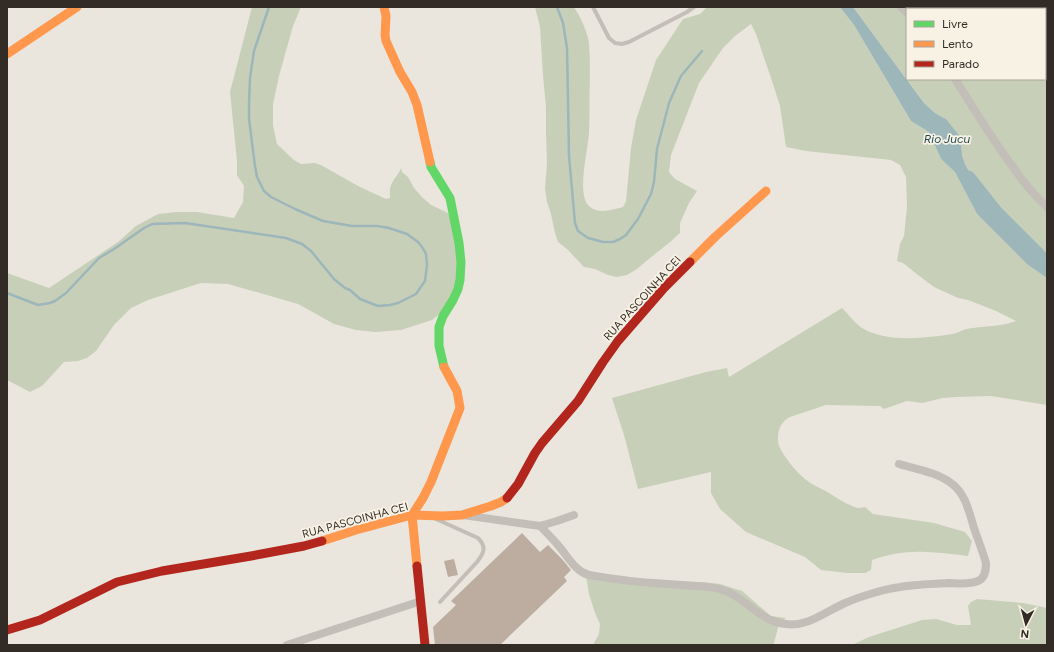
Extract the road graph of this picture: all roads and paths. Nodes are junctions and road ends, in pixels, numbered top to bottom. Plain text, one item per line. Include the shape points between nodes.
1 (77, 7) edge
2 (384, 7) edge
3 (593, 7) edge
4 (694, 7) edge
5 (7, 54) edge
6 (956, 80) edge
7 (766, 190) dead end
8 (1047, 207) edge
9 (899, 464) dead end
10 (412, 515) junction
11 (462, 515) junction
12 (574, 515) dead end
13 (429, 516) junction
14 (540, 526) junction
15 (421, 601) junction
16 (440, 602) dead end
17 (7, 630) edge
18 (287, 645) edge
19 (425, 645) edge

1 - 5 street
2 - 10 street via 386,41 417,105 431,167 448,193 462,257 458,290 438,326 442,358 458,393 460,408 431,482
3 - 4 lane via 609,38 615,43 622,44
6 - 8 street via 999,148 1038,200
7 - 11 street, RUA PASCOINHA CEI via 664,288 618,340 578,401 542,443 507,498
9 - 14 street via 938,476 951,483 965,499 986,563 984,577 979,581 899,587 844,603 808,622 786,624 765,618 723,590 647,583 582,573
10 - 13 street, RUA PASCOINHA CEI
10 - 15 street
10 - 17 street, RUA PASCOINHA CEI via 356,530 324,542 162,571 117,582 40,620
11 - 13 street, RUA PASCOINHA CEI
11 - 14 street
12 - 14 street
13 - 16 lane via 478,538 484,549 482,556
15 - 18 street
15 - 19 street

